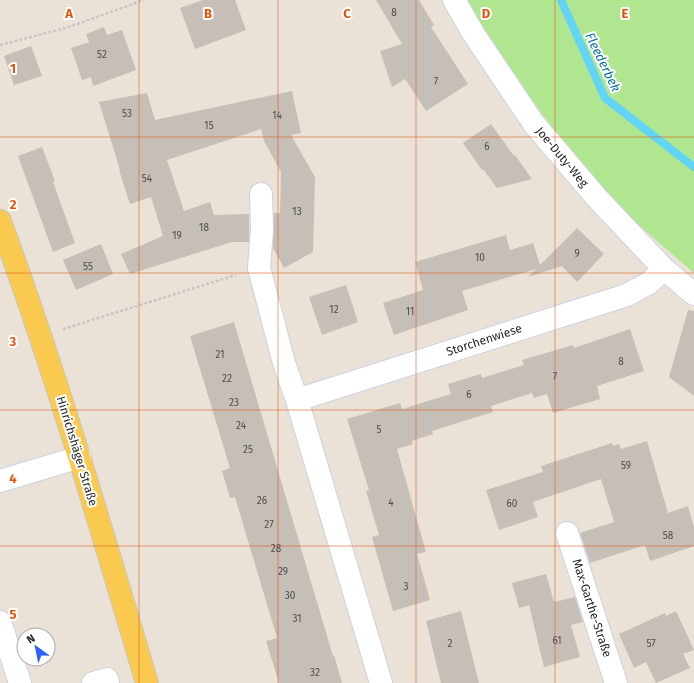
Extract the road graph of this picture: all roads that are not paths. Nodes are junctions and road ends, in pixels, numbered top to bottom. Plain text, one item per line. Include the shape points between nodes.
1 (454, 0) edge
2 (261, 194) dead end
3 (0, 221) edge
4 (664, 269) junction
5 (694, 294) edge
6 (297, 400) junction
7 (80, 457) junction
8 (0, 481) edge
9 (567, 532) dead end
10 (0, 622) edge
11 (20, 683) edge
12 (93, 683) edge
13 (108, 683) edge
14 (147, 683) edge
15 (381, 683) edge
16 (616, 683) edge

1 - 4 street, Joe-Duty-Weg via 534,124 597,198
2 - 6 street via 259,268 284,363
3 - 7 main road, Hinrichshäger Straße
4 - 5 street, Joe-Duty-Weg
4 - 6 street, Storchenwiese via 648,283 627,295
6 - 15 street
7 - 8 street
7 - 14 main road, Hinrichshäger Straße
9 - 16 street, Max-Garthe-Straße
10 - 11 street
12 - 13 street via 107,679

